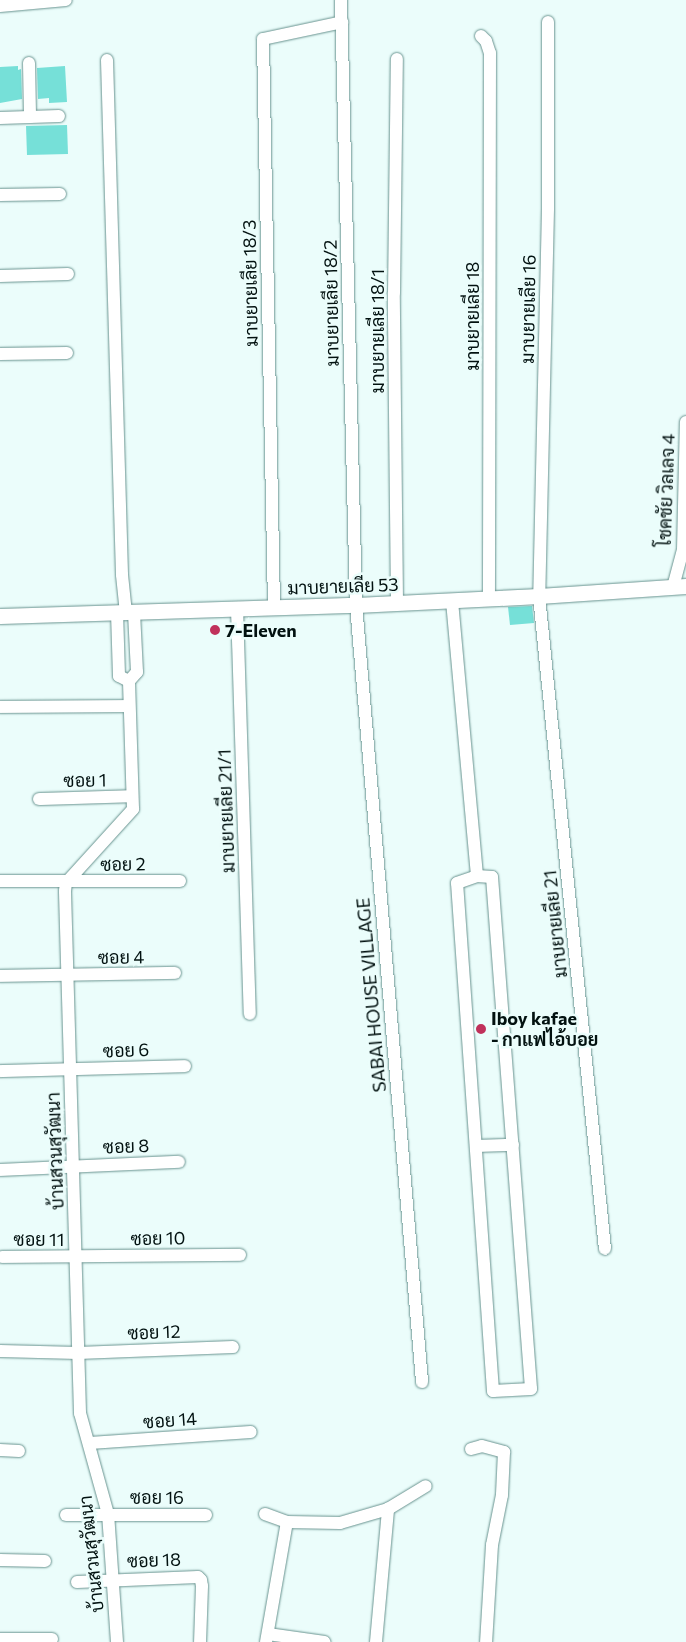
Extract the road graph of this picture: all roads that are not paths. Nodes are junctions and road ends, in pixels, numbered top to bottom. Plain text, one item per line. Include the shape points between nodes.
1 (66, 0) edge
2 (341, 0) edge
3 (0, 6) edge
4 (342, 22) junction
5 (548, 22) dead end
6 (481, 36) dead end
7 (397, 59) dead end
8 (107, 60) dead end
9 (29, 63) dead end
10 (59, 116) dead end
11 (30, 117) junction
12 (0, 118) edge
13 (60, 194) dead end
14 (0, 195) edge
15 (68, 274) dead end
16 (0, 276) edge
17 (67, 353) dead end
18 (0, 354) edge
19 (686, 422) edge
20 (679, 586) edge
21 (539, 596) junction
22 (489, 598) junction
23 (452, 601) junction
24 (396, 603) junction
25 (356, 605) junction
26 (274, 607) junction
27 (237, 608) junction
28 (125, 611) junction
29 (0, 616) edge
30 (129, 681) junction
31 (129, 706) junction
32 (0, 707) edge
33 (132, 796) junction
34 (39, 799) dead end
35 (477, 876) junction
36 (0, 881) edge
37 (180, 881) dead end
38 (66, 883) junction
39 (175, 973) dead end
40 (67, 975) junction
41 (0, 976) edge
42 (250, 1014) dead end
43 (185, 1066) dead end
44 (68, 1070) junction
45 (0, 1071) edge
46 (513, 1145) junction
47 (476, 1146) junction
48 (179, 1162) dead end
49 (74, 1165) junction
50 (0, 1170) edge
51 (605, 1249) dead end
52 (240, 1255) dead end
53 (76, 1256) junction
54 (2, 1257) dead end
55 (233, 1347) dead end
56 (0, 1351) edge
57 (78, 1353) junction
58 (422, 1382) dead end
59 (252, 1432) dead end
60 (90, 1443) junction
61 (471, 1449) dead end
62 (0, 1450) edge
63 (19, 1451) dead end
64 (426, 1486) dead end
65 (388, 1509) junction
66 (108, 1514) junction
67 (206, 1514) dead end
68 (265, 1514) dead end
69 (66, 1516) dead end
70 (286, 1522) junction
71 (0, 1560) edge
72 (44, 1561) dead end
73 (112, 1579) junction
74 (77, 1582) dead end
75 (267, 1638) edge
76 (0, 1639) edge
77 (52, 1639) dead end
78 (117, 1642) edge
79 (200, 1642) edge
80 (324, 1642) edge
81 (376, 1642) edge
82 (486, 1642) edge

1 - 3 street
2 - 4 street, มาบยายเลีย 18/2
4 - 25 street, มาบยายเลีย 18/2
4 - 26 street, มาบยายเลีย 18/3 via 263,39
5 - 21 street, มาบยายเลีย 16 via 548,209
6 - 22 street, มาบยายเลีย 18 via 486,40 490,53
7 - 24 street, มาบยายเลีย 18/1 via 394,293
8 - 28 street
9 - 11 street
10 - 11 street
11 - 12 street
13 - 14 street
15 - 16 street
17 - 18 street
19 - 20 street, โชคชัย วิลเลจ 4
20 - 21 street, มาบยายเลีย 53
21 - 22 street, มาบยายเลีย 53
21 - 51 street, มาบยายเลีย 21
22 - 23 street, มาบยายเลีย 53
23 - 24 street, มาบยายเลีย 53
23 - 35 street
24 - 25 street, มาบยายเลีย 53
25 - 26 street, มาบยายเลีย 53
25 - 58 street, SABAI HOUSE VILLAGE
26 - 27 street, มาบยายเลีย 53
27 - 28 street, มาบยายเลีย 53
27 - 42 street, มาบยายเลีย 21/1
28 - 29 street, มาบยายเลีย 53
28 - 30 street via 137,672
28 - 30 street via 119,676
30 - 31 street
31 - 32 street
31 - 33 street
33 - 34 street, ซอย 1
33 - 38 street via 133,809
35 - 46 street via 492,877
35 - 47 street via 458,883
36 - 38 street, ซอย 2
37 - 38 street, ซอย 2
38 - 40 street, บ้านสวนสุวัฒนา
39 - 40 street, ซอย 4
40 - 41 street, ซอย 4
40 - 44 street, บ้านสวนสุวัฒนา
43 - 44 street, ซอย 6
44 - 45 street, ซอย 6
44 - 49 street, บ้านสวนสุวัฒนา
46 - 47 street
46 - 47 street via 531,1389 493,1392
48 - 49 street, ซอย 8
49 - 50 street, ซอย 8
49 - 53 street, บ้านสวนสุวัฒนา
52 - 53 street, ซอย 10
53 - 54 street, ซอย 11
53 - 57 street, บ้านสวนสุวัฒนา
55 - 57 street, ซอย 12
56 - 57 street, ซอย 12
57 - 60 street, บ้านสวนสุวัฒนา via 80,1412
59 - 60 street, ซอย 14
60 - 66 street, บ้านสวนสุวัฒนา
61 - 82 street via 482,1446 504,1452 502,1495 492,1545
62 - 63 street
64 - 65 street
65 - 70 street via 340,1523
65 - 81 street
66 - 67 street, ซอย 16
66 - 69 street, ซอย 16
66 - 73 street, บ้านสวนสุวัฒนา
68 - 70 street
70 - 75 street
71 - 72 street
73 - 74 street, ซอย 18
73 - 78 street, บ้านสวนสุวัฒนา
73 - 79 street, ซอย 18 via 198,1577 202,1580
75 - 80 street
76 - 77 street

